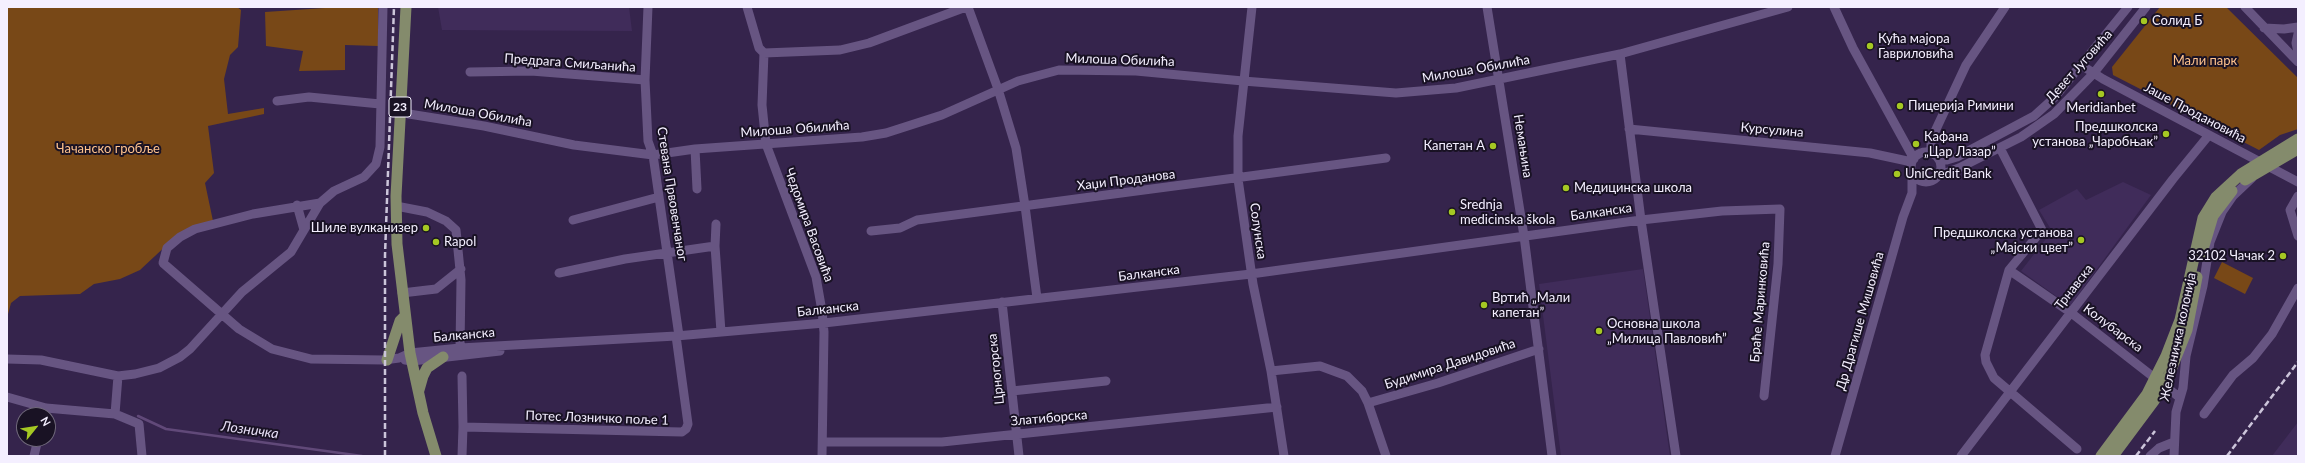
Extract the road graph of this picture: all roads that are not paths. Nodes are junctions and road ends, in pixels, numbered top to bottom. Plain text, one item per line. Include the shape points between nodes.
1 (383, 7) edge
2 (406, 7) edge
3 (648, 7) edge
4 (747, 7) edge
5 (967, 7) edge
6 (1252, 7) edge
7 (1487, 7) edge
8 (1788, 7) edge
9 (1834, 7) edge
10 (2004, 7) edge
11 (2128, 7) edge
12 (2146, 7) edge
13 (2245, 7) edge
14 (2298, 27) edge
15 (2264, 28) junction
16 (2298, 34) edge
17 (2298, 52) edge
18 (764, 53) junction
19 (1620, 54) junction
20 (2298, 62) edge
21 (2081, 66) junction
22 (470, 72) dead end
23 (2093, 74) junction
24 (645, 80) junction
25 (1499, 80) junction
26 (1243, 82) junction
27 (998, 89) junction
28 (277, 101) dead end
29 (380, 104) junction
30 (409, 114) dead end
31 (1629, 129) junction
32 (2209, 135) junction
33 (2298, 138) edge
34 (766, 144) junction
35 (2000, 148) junction
36 (695, 149) junction
37 (2298, 149) edge
38 (653, 155) junction
39 (1935, 156) junction
40 (1386, 158) dead end
41 (1913, 164) junction
42 (2265, 165) junction
43 (1938, 176) junction
44 (1238, 179) junction
45 (1927, 182) junction
46 (2298, 182) edge
47 (697, 189) dead end
48 (1912, 193) junction
49 (2298, 196) edge
50 (659, 197) junction
51 (320, 202) junction
52 (297, 205) junction
53 (396, 206) junction
54 (1025, 206) junction
55 (1780, 209) joint
56 (573, 220) dead end
57 (1641, 220) junction
58 (716, 224) dead end
59 (304, 230) junction
60 (871, 231) dead end
61 (1524, 236) junction
62 (2298, 236) edge
63 (715, 246) junction
64 (669, 252) junction
65 (460, 269) junction
66 (2009, 270) junction
67 (559, 274) dead end
68 (1251, 274) junction
69 (2298, 288) edge
70 (402, 293) junction
71 (1037, 298) junction
72 (1002, 302) junction
73 (2070, 312) junction
74 (221, 314) junction
75 (404, 317) junction
76 (824, 323) junction
77 (721, 332) junction
78 (677, 336) junction
79 (520, 345) junction
80 (460, 348) junction
81 (1539, 349) junction
82 (411, 357) junction
83 (443, 357) junction
84 (7, 359) edge
85 (387, 360) junction
86 (1271, 371) junction
87 (118, 376) junction
88 (462, 376) dead end
89 (1106, 381) dead end
90 (2160, 381) junction
91 (1012, 390) junction
92 (2009, 392) junction
93 (419, 395) junction
94 (1764, 396) dead end
95 (7, 397) edge
96 (2179, 397) junction
97 (1368, 403) junction
98 (34, 407) edge
99 (1278, 407) junction
100 (56, 411) edge
101 (115, 414) junction
102 (2204, 414) dead end
103 (463, 427) junction
104 (1016, 434) junction
105 (823, 442) junction
106 (2174, 442) junction
107 (2077, 449) dead end
108 (142, 456) edge
109 (436, 456) edge
110 (462, 456) edge
111 (822, 456) edge
112 (1019, 456) edge
113 (1284, 456) edge
114 (1386, 456) edge
115 (1552, 456) edge
116 (1676, 456) edge
117 (1835, 456) edge
118 (1961, 456) edge
119 (2100, 456) edge
120 (2113, 456) edge
121 (2150, 456) edge
122 (2174, 456) edge

1 - 29 street
2 - 53 main road, 23
3 - 24 street, Стевана Првовенчаног
4 - 18 street via 758,48
5 - 18 street via 869,43 840,50
5 - 27 street
6 - 26 street, Солунска
7 - 25 street, Немањина
8 - 19 street, Милоша Обилића
9 - 41 street
10 - 39 street via 1966,65 1931,140
11 - 21 street, Девет Југовића
12 - 23 street, Девет Југовића
13 - 15 street
14 - 15 street via 2284,30
15 - 20 street
16 - 17 street
18 - 34 street, Чедомира Васовића via 762,105
19 - 25 street, Милоша Обилића
19 - 31 street
21 - 23 street, Јаше Продановића
21 - 39 street, Девет Југовића via 2046,107 2028,121 1957,157 1947,160
22 - 24 street, Предрага Смиљанића via 531,71
23 - 32 street, Јаше Продановића
23 - 35 street, Девет Југовића via 2054,114 2031,131
24 - 38 street, Стевана Првовенчаног via 648,141
25 - 26 street, Милоша Обилића via 1448,89 1396,93
25 - 61 street, Немањина
26 - 27 street, Милоша Обилића via 1136,71 1078,69 1036,74
26 - 44 street, Солунска via 1238,136
27 - 34 street, Милоша Обилића via 942,115 886,132 862,137
27 - 54 street via 1016,148
28 - 29 street via 310,97
29 - 51 street via 380,147 376,164 364,177 334,191
30 - 38 street, Милоша Обилића via 484,126 574,145
31 - 41 street, Курсулина via 1870,153
31 - 57 street
32 - 42 street, Јаше Продановића
32 - 73 street, Трнавска
33 - 42 main road
34 - 36 street, Милоша Обилића
34 - 76 street, Чедомира Васовића via 816,277
35 - 43 street, Девет Југовића
35 - 66 street via 2042,230
36 - 38 street, Милоша Обилића
36 - 47 street
37 - 42 main road
38 - 50 street, Стевана Првовенчаног
39 - 41 street via 1922,153
39 - 43 street via 1941,167
40 - 44 street, Хаџи Проданова
41 - 45 street via 1918,179
41 - 48 street, Др Драгише Мишовића
42 - 46 street, Јаше Продановића
42 - 90 main road via 2241,174 2216,198 2203,218 2180,320
42 - 96 street, Железничка колонија via 2233,196 2216,225 2210,242 2186,356 2183,388
43 - 45 street
44 - 54 street, Хаџи Проданова
44 - 68 street, Солунска
45 - 48 street
48 - 117 street, Др Драгише Мишовића
49 - 62 street via 2290,210
50 - 56 street
50 - 64 street, Стевана Првовенчаног
51 - 52 street
51 - 59 street
52 - 59 street
52 - 74 street via 232,218 195,229 166,248 163,258 166,267
53 - 65 street via 428,212 451,226 457,234
53 - 70 main road, 23
54 - 60 street, Хаџи Проданова via 917,220 900,228
54 - 71 street
55 - 57 street, Балканска via 1722,211
55 - 94 street, Браће Маринковића via 1778,264
57 - 61 street, Балканска
57 - 116 street
58 - 63 street
59 - 74 street via 291,252 242,292
61 - 68 street, Балканска
61 - 81 street, Немањина
63 - 64 street
63 - 77 street
64 - 67 street
64 - 78 street, Стевана Првовенчаног
65 - 70 street via 436,288
65 - 80 street
66 - 73 street, Колубарска
66 - 92 street via 1985,355 1989,371
68 - 71 street, Балканска
68 - 86 street, Солунска
69 - 102 street via 2272,334 2253,358 2233,376
70 - 75 main road, 23
71 - 72 street, Балканска
72 - 76 street, Балканска
72 - 91 street, Црногорска
73 - 90 street, Колубарска
73 - 92 street, Трнавска
74 - 85 street via 263,345 296,356 318,360
74 - 87 street via 180,357 159,368
75 - 82 main road, 23
75 - 85 main road via 400,321
76 - 77 street, Балканска
76 - 105 street, Чедомира Васовића
77 - 78 street, Балканска
78 - 79 street, Балканска
78 - 103 street, Потес Лозничко поље 1 via 688,424 682,432
79 - 80 street, Балканска
79 - 83 street, Балканска via 502,351
80 - 82 street, Балканска
81 - 97 street, Будимира Давидовића via 1438,383
81 - 115 street, Немањина
82 - 83 street, Балканска
82 - 85 street
82 - 93 main road, 23
83 - 93 main road via 427,368
84 - 87 street via 41,360
86 - 97 street via 1312,366 1327,368 1347,376 1355,383
86 - 99 street, Солунска
87 - 101 street
88 - 103 street
89 - 91 street
90 - 96 street, Колубарска
90 - 119 main road
90 - 120 main road
91 - 104 street, Црногорска
92 - 107 street
92 - 118 street, Трнавска
93 - 109 main road, 23
95 - 98 street
96 - 106 street, Железничка колонија
97 - 114 street
99 - 104 street, Златиборска
99 - 113 street, Солунска
100 - 101 street
101 - 108 street via 139,424
103 - 110 street
104 - 105 street, Златиборска via 942,442
104 - 112 street, Црногорска
105 - 111 street, Чедомира Васовића
106 - 121 street via 2159,448
106 - 122 street, Железничка колонија

